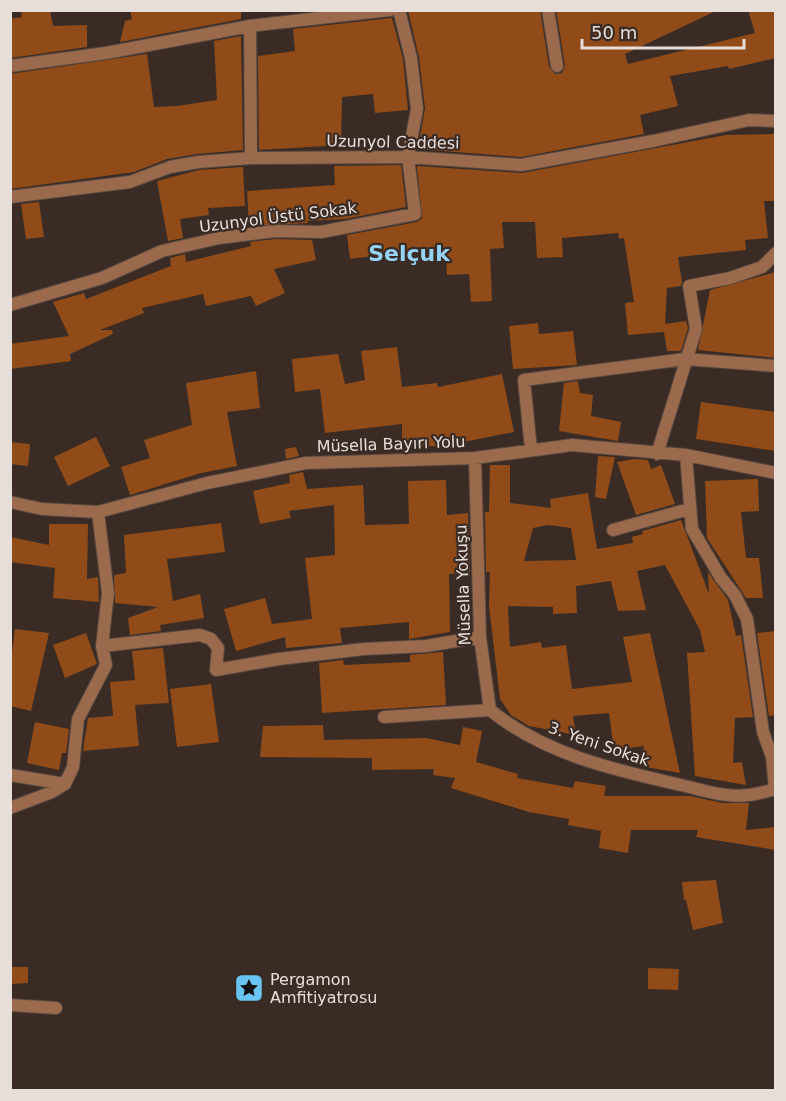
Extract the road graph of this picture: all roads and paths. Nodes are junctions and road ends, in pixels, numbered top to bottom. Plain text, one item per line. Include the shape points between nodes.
1 (390, 10) edge
2 (399, 10) edge
3 (548, 10) edge
4 (250, 26) junction
5 (10, 66) edge
6 (557, 66) dead end
7 (776, 121) edge
8 (408, 157) junction
9 (251, 158) junction
10 (10, 197) edge
11 (776, 253) edge
12 (10, 305) edge
13 (684, 359) junction
14 (776, 366) edge
15 (531, 449) junction
16 (657, 454) junction
17 (686, 455) junction
18 (475, 458) junction
19 (776, 473) edge
20 (10, 502) edge
21 (690, 509) junction
22 (98, 512) junction
23 (614, 530) dead end
24 (480, 638) junction
25 (102, 646) junction
26 (490, 711) junction
27 (384, 717) dead end
28 (10, 775) edge
29 (65, 784) junction
30 (775, 789) edge
31 (10, 808) edge
32 (10, 1005) edge
33 (56, 1008) dead end

1 - 4 street
2 - 8 street via 411,57 417,110
3 - 6 street
4 - 5 street
4 - 9 street
7 - 8 street, Uzunyol Caddesi via 739,122 520,165
8 - 9 street, Uzunyol Caddesi
8 - 12 street, Uzunyol Üstü Sokak via 415,214 321,232 275,231 219,238 162,251 102,278
9 - 10 street, Uzunyol Caddesi via 198,162 129,182
11 - 13 street via 762,267 688,286 696,329
13 - 14 street
13 - 15 street via 524,380
13 - 16 street
15 - 16 street, Müsella Bayırı Yolu via 572,446
15 - 18 street, Müsella Bayırı Yolu
16 - 17 street, Müsella Bayırı Yolu
17 - 19 street, Müsella Bayırı Yolu
17 - 21 street
18 - 22 street, Müsella Bayırı Yolu via 306,463 207,483
18 - 24 street, Müsella Yokuşu
20 - 22 street, Müsella Bayırı Yolu via 42,509
21 - 23 street
21 - 30 street via 692,529 747,619
22 - 25 street via 108,593
24 - 25 street via 279,659 216,670 219,648 212,639 200,635
24 - 26 street, Müsella Yokuşu
25 - 29 street via 106,665 78,719 73,767
26 - 27 street
26 - 30 street, 3. Yeni Sokak via 513,729 563,752 624,772 717,794 747,796
28 - 29 street
29 - 31 street
32 - 33 street

